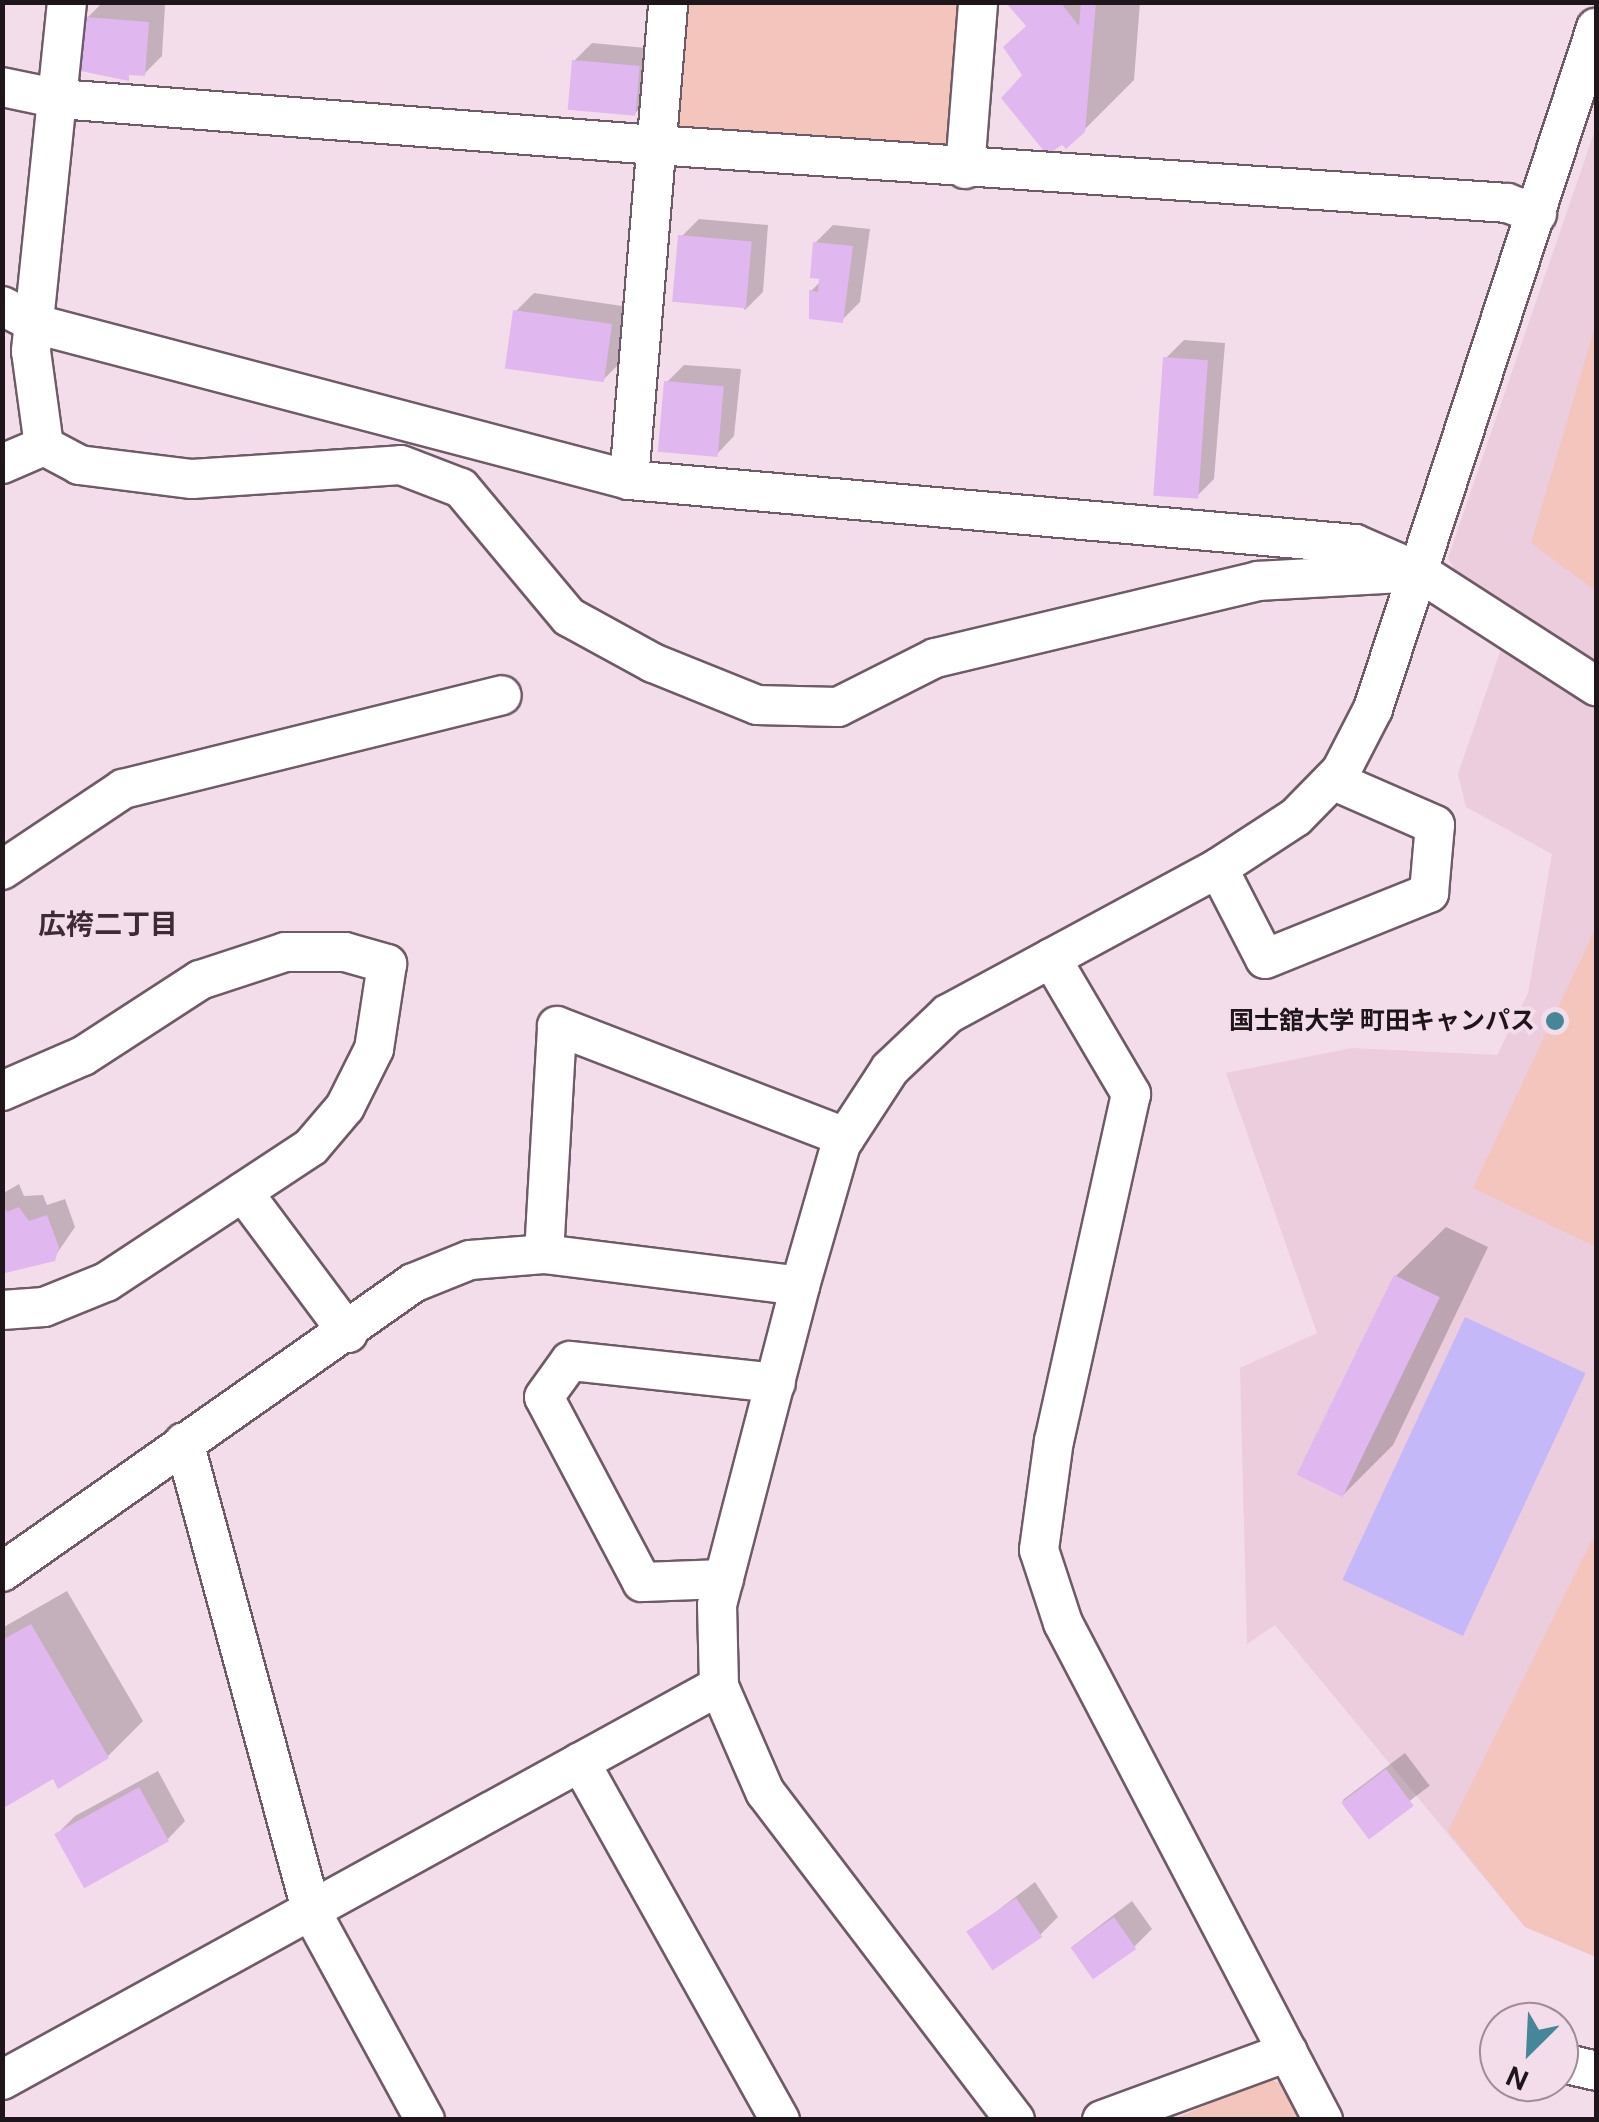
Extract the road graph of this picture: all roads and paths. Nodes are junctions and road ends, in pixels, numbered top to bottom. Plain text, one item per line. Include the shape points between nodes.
1 (67, 2) edge
2 (668, 2) edge
3 (978, 2) edge
4 (1596, 28) edge
5 (2, 87) edge
6 (60, 99) junction
7 (654, 145) junction
8 (966, 169) junction
9 (1537, 214) junction
10 (2, 306) edge
11 (38, 325) junction
12 (44, 446) junction
13 (2, 464) edge
14 (629, 480) junction
15 (1419, 572) junction
16 (1596, 686) edge
17 (502, 695) dead end
18 (1332, 780) junction
19 (1218, 868) junction
20 (2, 870) edge
21 (1052, 958) junction
22 (2, 1091) edge
23 (845, 1138) junction
24 (243, 1192) junction
25 (544, 1254) junction
26 (800, 1286) junction
27 (2, 1310) edge
28 (348, 1333) junction
29 (776, 1383) junction
30 (184, 1442) junction
31 (2, 1572) edge
32 (724, 1579) junction
33 (718, 1686) junction
34 (580, 1762) junction
35 (310, 1911) junction
36 (1288, 2052) junction
37 (2, 2080) edge
38 (426, 2120) edge
39 (780, 2120) edge
40 (1015, 2120) edge
41 (1102, 2120) edge
42 (1322, 2120) edge

1 - 6 street
2 - 7 street
3 - 8 street
4 - 9 street
5 - 6 street
6 - 7 street
6 - 11 street
7 - 8 street
7 - 14 street
8 - 9 street via 1506,203
9 - 15 street
10 - 11 street
11 - 12 street via 31,351
11 - 14 street
12 - 13 street
12 - 15 street via 79,464 192,479 401,465 460,488 569,617 653,663 757,705 838,708 935,658 1258,580
14 - 15 street via 1355,544
15 - 16 street
15 - 18 street via 1373,709
17 - 20 street via 123,789
18 - 19 street via 1296,818
18 - 19 street via 1435,825 1429,893 1265,960
19 - 21 street
21 - 23 street via 948,1014 890,1069
21 - 36 street via 1131,1094 1054,1440 1038,1550 1063,1623
22 - 24 street via 83,1056 200,980 284,952 345,952 387,964 374,1049 346,1107 311,1147
23 - 25 street via 556,1026
23 - 26 street
24 - 27 street via 106,1282 44,1306
24 - 28 street
25 - 26 street
25 - 28 street via 470,1260 413,1283
26 - 29 street
28 - 30 street
29 - 32 street
29 - 32 street via 570,1361 544,1397 642,1582
30 - 31 street
30 - 35 street
32 - 33 street via 717,1605
33 - 34 street
33 - 40 street via 765,1792
34 - 35 street
34 - 39 street
35 - 37 street
35 - 38 street
36 - 41 street
36 - 42 street

